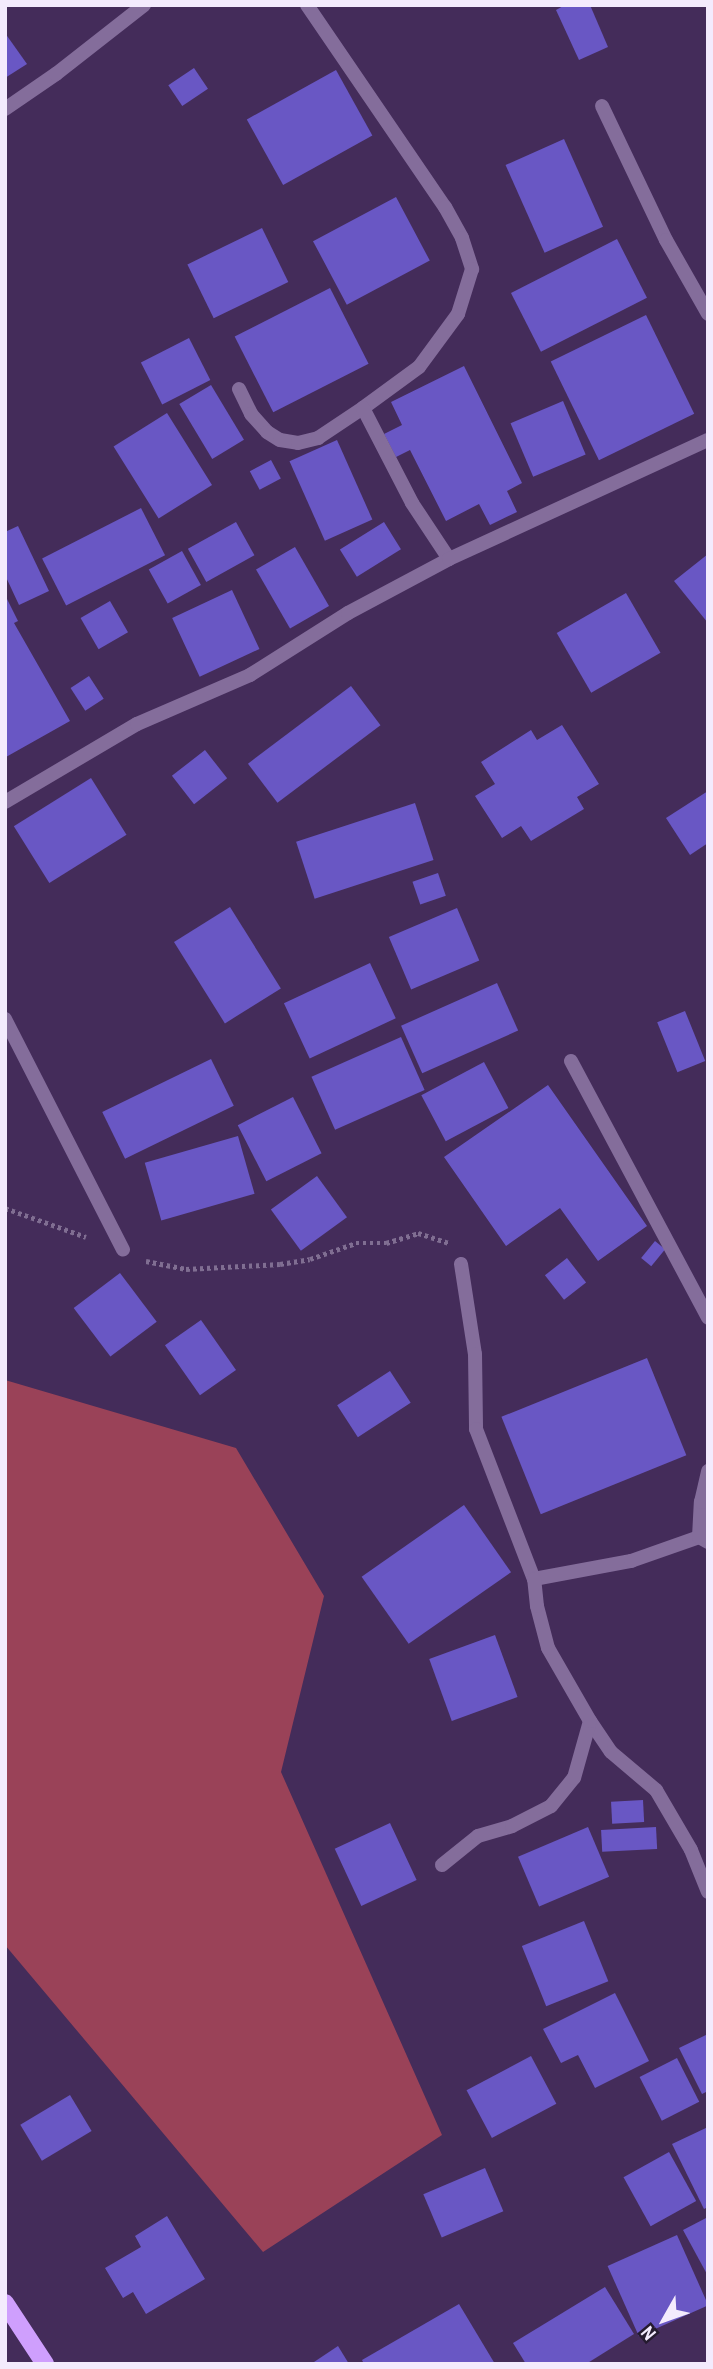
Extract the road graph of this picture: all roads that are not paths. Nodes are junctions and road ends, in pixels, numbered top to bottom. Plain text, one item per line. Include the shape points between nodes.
1 (144, 5) edge
2 (307, 5) edge
3 (602, 106) dead end
4 (5, 109) edge
5 (708, 314) edge
6 (239, 389) dead end
7 (363, 408) junction
8 (708, 440) edge
9 (449, 559) junction
10 (7, 797) edge
11 (5, 1019) edge
12 (571, 1061) dead end
13 (123, 1250) road end
14 (461, 1264) road end
15 (708, 1318) edge
16 (708, 1471) edge
17 (704, 1540) edge
18 (534, 1579) junction
19 (590, 1721) junction
20 (442, 1865) dead end
21 (708, 1892) edge
22 (5, 2303) edge
23 (46, 2364) edge

1 - 4 street
2 - 7 street via 445,206 472,269 458,314 419,367
3 - 5 street via 666,240
6 - 7 street via 251,414 267,432 298,443 318,438
7 - 9 street via 412,503
8 - 9 street
9 - 10 street via 348,613 250,675 137,724
11 - 13 street
12 - 15 street
14 - 18 street via 475,1354 476,1429
16 - 17 street via 701,1502
17 - 18 street via 631,1561
18 - 19 street via 548,1648
19 - 20 street via 574,1778 551,1806 512,1826 478,1836
19 - 21 street via 611,1752 656,1790 691,1850
22 - 23 main road

